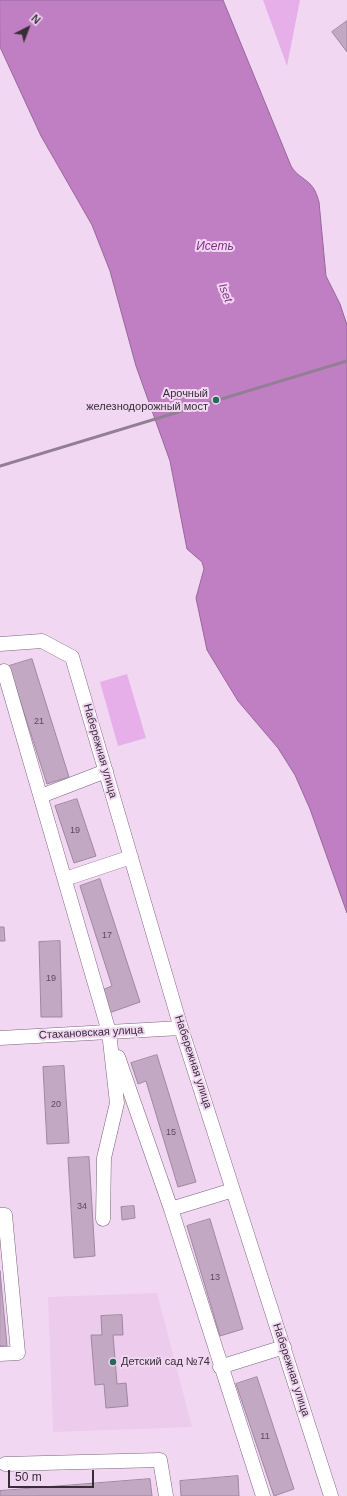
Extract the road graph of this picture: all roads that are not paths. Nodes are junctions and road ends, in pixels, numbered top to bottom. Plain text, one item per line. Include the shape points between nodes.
1 (0, 644) edge
2 (4, 671) dead end
3 (106, 771) junction
4 (41, 796) junction
5 (131, 857) junction
6 (65, 879) junction
7 (182, 1028) junction
8 (109, 1032) junction
9 (0, 1038) edge
10 (233, 1190) junction
11 (171, 1209) junction
12 (0, 1215) edge
13 (103, 1219) dead end
14 (284, 1347) junction
15 (0, 1354) edge
16 (220, 1367) junction
17 (5, 1464) dead end
18 (166, 1496) edge
19 (263, 1496) edge
20 (331, 1496) edge

1 - 3 street, Набережная улица via 42,641 72,657
2 - 4 street
3 - 4 street
3 - 5 street, Набережная улица
4 - 6 street
5 - 6 street
5 - 7 street, Набережная улица
6 - 8 street
7 - 8 street, Стахановская улица
7 - 10 street, Набережная улица
8 - 9 street, Стахановская улица
8 - 11 street
8 - 13 street via 118,1103 104,1158
10 - 11 street
10 - 14 street, Набережная улица
11 - 16 street
12 - 15 street via 5,1215 18,1353
14 - 16 street
14 - 20 street, Набережная улица
16 - 19 street
17 - 18 street via 160,1460

